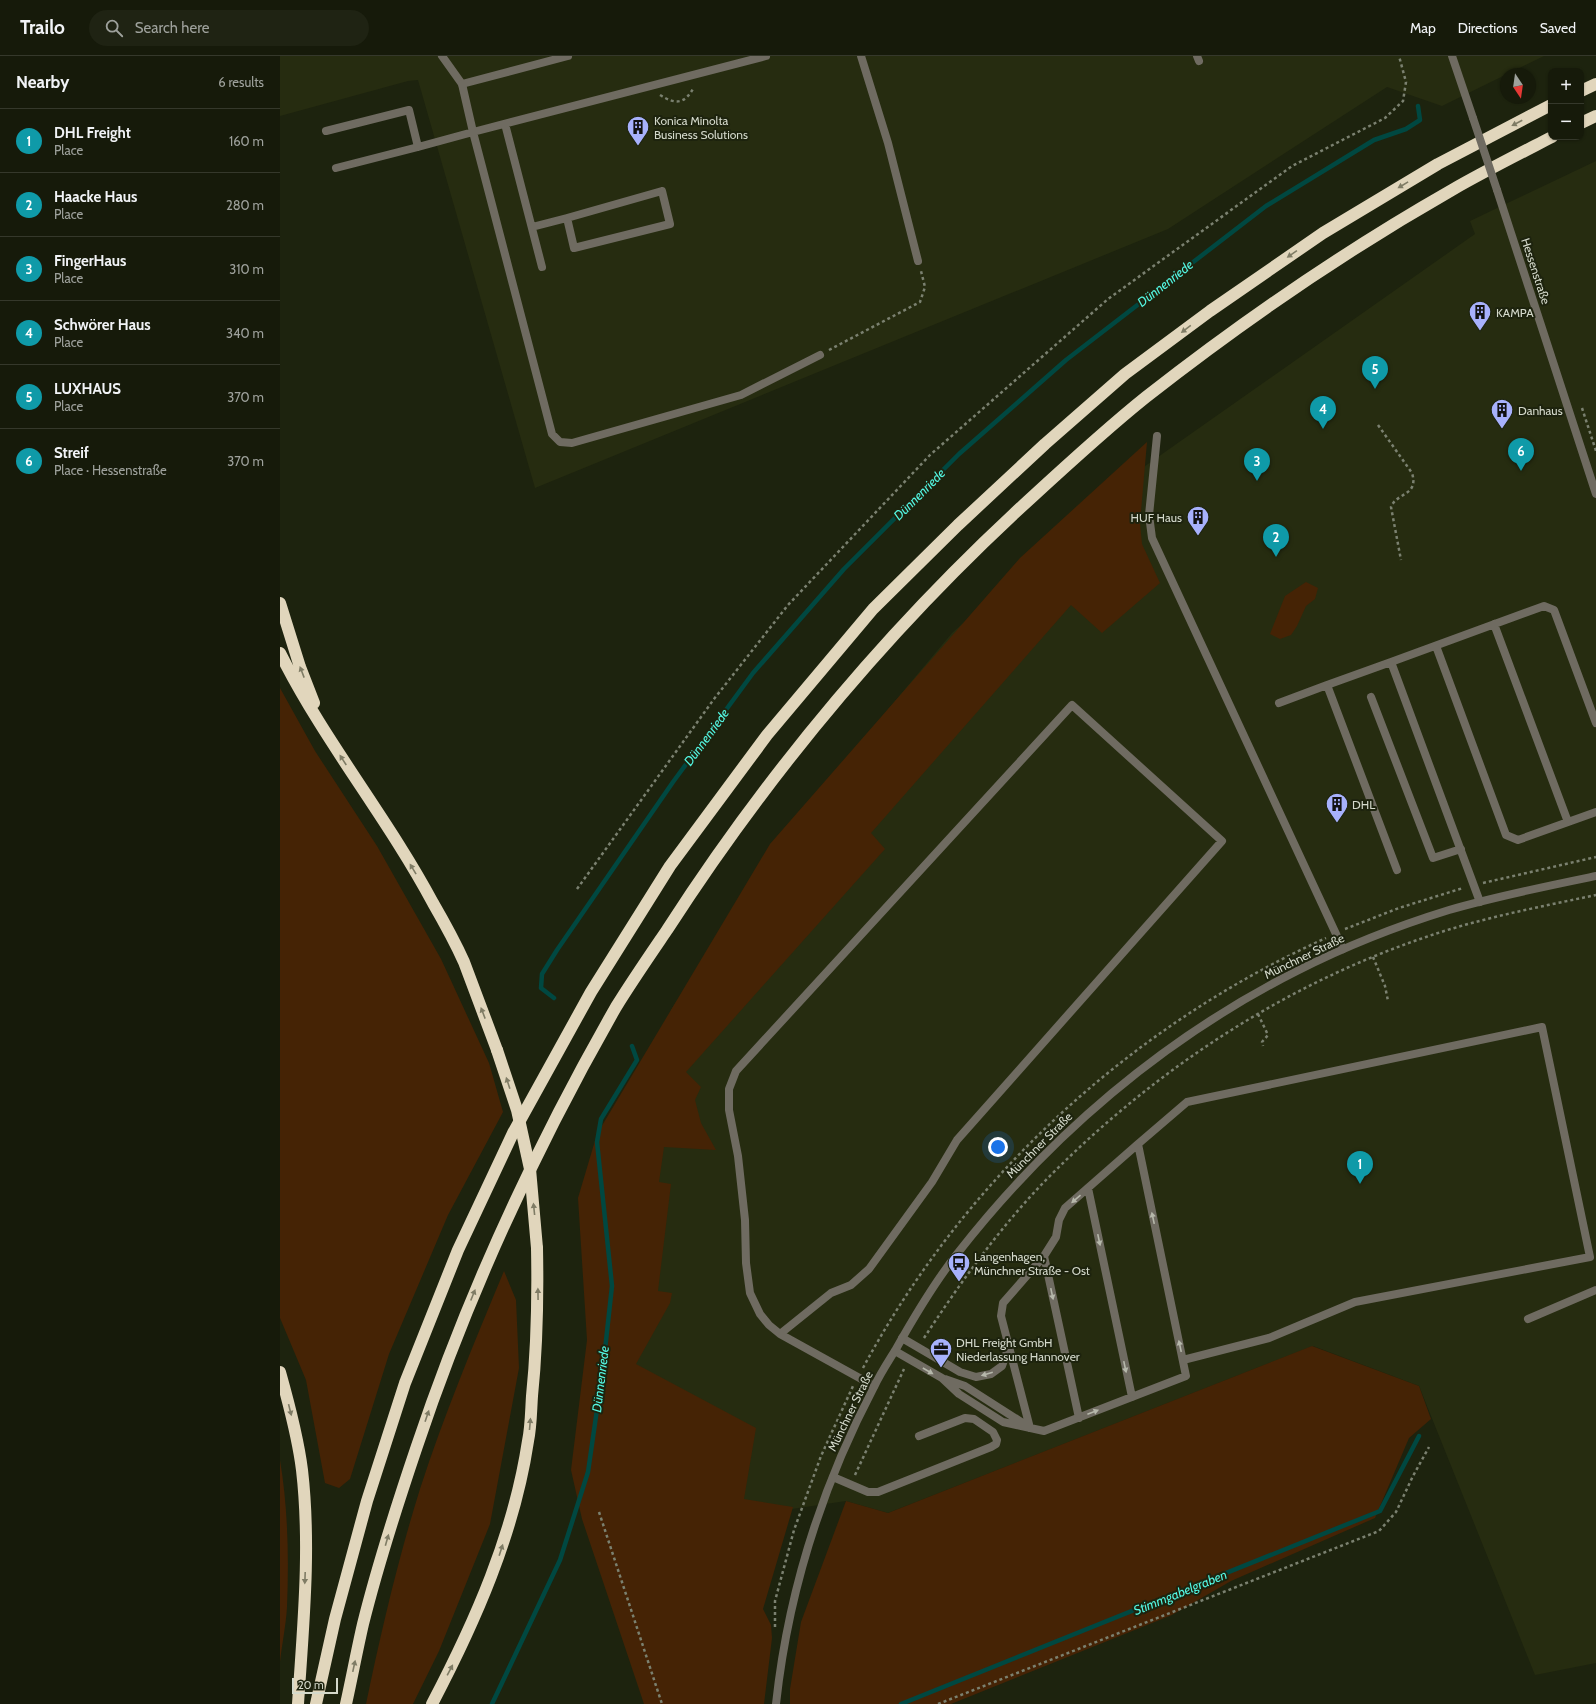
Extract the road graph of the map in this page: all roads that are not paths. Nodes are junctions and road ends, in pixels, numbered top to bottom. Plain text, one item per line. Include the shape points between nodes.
1 (442, 56) edge
2 (568, 56) edge
3 (766, 56) edge
4 (861, 56) edge
5 (1452, 56) edge
6 (462, 84) junction
7 (1596, 84) edge
8 (1584, 89) edge
9 (1548, 106) edge
10 (1596, 116) edge
11 (1584, 122) edge
12 (505, 124) junction
13 (326, 131) dead end
14 (473, 132) junction
15 (1548, 139) edge
16 (418, 147) junction
17 (336, 168) dead end
18 (567, 218) junction
19 (532, 227) junction
20 (918, 261) road end
21 (542, 267) dead end
22 (820, 355) road end
23 (1157, 436) dead end
24 (1596, 494) edge
25 (280, 603) edge
26 (1494, 624) junction
27 (1436, 646) junction
28 (280, 654) edge
29 (1391, 662) junction
30 (1327, 685) junction
31 (1371, 697) dead end
32 (1279, 703) dead end
33 (1596, 723) edge
34 (326, 734) junction
35 (1596, 812) edge
36 (1568, 822) junction
37 (1461, 849) junction
38 (1397, 870) dead end
39 (1596, 876) edge
40 (1480, 902) junction
41 (1343, 949) junction
42 (1138, 1144) junction
43 (1088, 1188) junction
44 (1044, 1256) junction
45 (1596, 1290) edge
46 (1528, 1319) dead end
47 (780, 1334) junction
48 (902, 1338) junction
49 (1009, 1346) junction
50 (895, 1351) junction
51 (1183, 1360) junction
52 (280, 1372) edge
53 (874, 1386) junction
54 (1132, 1397) junction
55 (1079, 1418) junction
56 (1030, 1428) junction
57 (919, 1436) dead end
58 (833, 1477) junction
59 (298, 1704) edge
60 (316, 1704) edge
61 (346, 1704) edge
62 (432, 1704) edge
63 (776, 1704) edge

1 - 6 street
2 - 6 street
3 - 12 street
4 - 20 street via 888,142
5 - 24 street, Hessenstraße, bridge
6 - 14 street
7 - 8 highway
9 -> 60 highway via 1438,164 1324,233 1210,311 1125,374 964,519 873,609 767,735 670,866 591,992 513,1133 462,1243 405,1383 367,1501 335,1619
10 - 11 highway
12 - 14 street
12 - 19 street
13 - 16 street via 409,110
14 - 16 street
14 - 22 street via 552,434 560,442 572,443 741,395
61 -> 15 highway via 363,1624 396,1508 434,1394 487,1262 548,1133 618,1005 698,881 745,815 842,694 901,628 977,548 1090,444 1145,398 1230,334 1340,258 1454,188
16 - 17 street
18 - 18 street via 574,248 670,224 662,191
18 - 19 street
19 - 21 street
23 - 41 street via 1149,515 1152,538
34 -> 25 highway via 300,667
26 - 27 street
26 - 33 street via 1544,606 1554,610
26 - 36 street
27 - 29 street
27 - 36 street via 1506,835 1518,840
28 - 34 highway
29 - 30 street
29 - 37 street
30 - 32 street
30 - 38 street
31 - 37 street via 1433,858
62 -> 34 highway, bridge via 458,1655 495,1566 514,1509 528,1441 538,1314 537,1248 530,1169 517,1110 463,961 402,849
35 - 36 street
37 - 40 street
39 - 40 street, Münchner Straße
40 - 41 street, Münchner Straße via 1410,923
41 - 48 street, Münchner Straße via 1217,1016 1151,1062 1083,1117 1019,1180 954,1256
42 - 43 street
51 -> 42 street
42 - 51 street via 1187,1102 1542,1027 1590,1256 1355,1302 1269,1338
43 -> 44 street via 1065,1208 1059,1220 1056,1237
43 -> 54 street
44 - 49 street via 1003,1303 1001,1316
44 -> 55 street
45 - 46 street
47 - 47 street via 831,1293 851,1285 869,1269 932,1182 957,1140 1222,841 1072,705 736,1072 729,1089 729,1110 745,1220 750,1293 760,1314
47 - 53 street
49 -> 48 street via 1002,1366 991,1374 976,1377 960,1372
48 - 50 street, Münchner Straße
49 - 56 street
50 - 53 street, Münchner Straße
50 -> 56 street via 942,1378 965,1386
51 - 54 street via 1186,1376
52 -> 59 highway via 302,1470 306,1539
53 - 58 street, Münchner Straße
55 -> 54 street
55 - 56 street via 1044,1432
57 - 58 street via 965,1418 974,1419 993,1432 996,1444 878,1492 868,1492
58 - 63 street, Münchner Straße via 806,1551 795,1592

